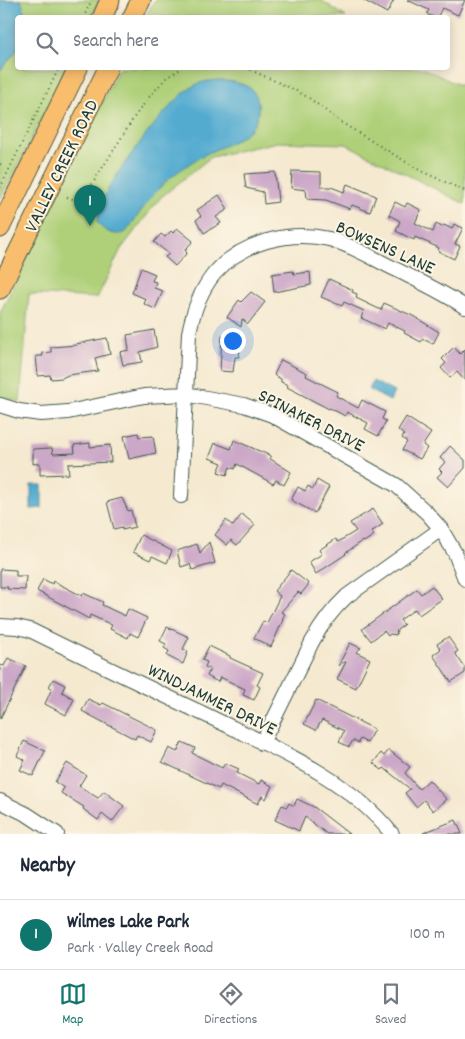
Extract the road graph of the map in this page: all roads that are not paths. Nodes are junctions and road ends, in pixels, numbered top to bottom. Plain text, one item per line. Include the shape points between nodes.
1 (110, 0) edge
2 (140, 0) edge
3 (103, 15) edge
4 (133, 15) edge
5 (77, 70) edge
6 (107, 70) edge
7 (0, 228) edge
8 (0, 289) edge
9 (465, 308) edge
10 (185, 394) junction
11 (0, 405) edge
12 (181, 496) dead end
13 (441, 529) junction
14 (465, 579) edge
15 (0, 626) edge
16 (262, 743) junction
17 (0, 801) edge
18 (57, 834) edge
19 (392, 834) edge

1 - 3 main road
2 - 4 main road
5 - 7 main road, VALLEY CREEK ROAD
6 - 8 main road, VALLEY CREEK ROAD
9 - 10 street, BOWSENS LANE via 438,290 330,239 292,236 271,240 252,246 233,258 214,273 202,292 189,333
10 - 11 street, SPINAKER DRIVE via 144,396 68,412 41,414 19,412
10 - 12 street, BOWSENS LANE
10 - 13 street, SPINAKER DRIVE via 244,405 272,415 396,484
13 - 14 street, SPINAKER DRIVE
13 - 16 street via 335,607 320,626
15 - 16 street, WINDJAMMER DRIVE via 30,630
16 - 19 street, WINDJAMMER DRIVE via 342,786 368,807
17 - 18 street

